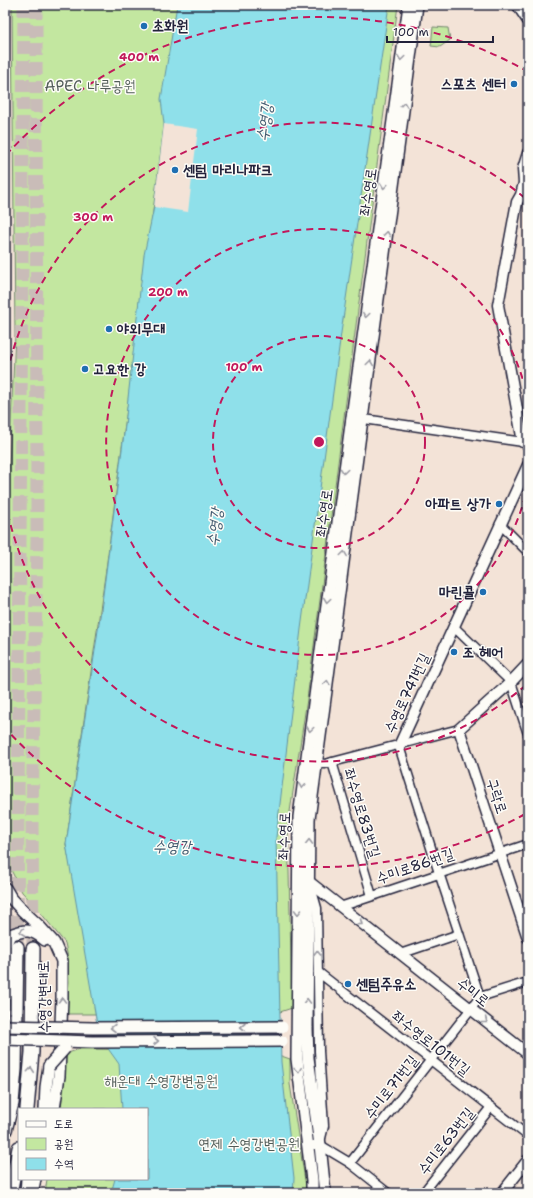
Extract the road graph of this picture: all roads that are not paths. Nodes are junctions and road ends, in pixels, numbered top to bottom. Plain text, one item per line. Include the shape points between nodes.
1 (409, 5) edge
2 (417, 5) edge
3 (518, 5) edge
4 (528, 20) edge
5 (528, 153) edge
6 (357, 418) junction
7 (525, 443) edge
8 (528, 465) edge
9 (500, 524) junction
10 (528, 552) edge
11 (454, 626) junction
12 (528, 664) edge
13 (511, 682) junction
14 (525, 714) edge
15 (460, 729) junction
16 (528, 734) edge
17 (399, 746) junction
18 (332, 762) junction
19 (311, 763) junction
20 (528, 844) edge
21 (500, 853) junction
22 (298, 873) junction
23 (438, 873) junction
24 (308, 881) junction
25 (5, 888) edge
26 (372, 896) junction
27 (340, 907) junction
28 (459, 934) junction
29 (528, 938) edge
30 (18, 948) tunnel mouth
31 (33, 948) tunnel mouth
32 (400, 954) junction
33 (62, 961) junction
34 (318, 972) junction
35 (528, 982) edge
36 (5, 996) edge
37 (480, 997) junction
38 (470, 1009) junction
39 (5, 1026) edge
40 (302, 1028) junction
41 (5, 1039) edge
42 (302, 1041) junction
43 (92, 1042) junction
44 (528, 1054) edge
45 (430, 1060) junction
46 (491, 1107) junction
47 (27, 1108) edge
48 (45, 1108) edge
49 (54, 1108) edge
50 (5, 1130) edge
51 (528, 1136) edge
52 (308, 1145) junction
53 (320, 1145) junction
54 (18, 1153) edge
55 (528, 1160) edge
56 (350, 1163) junction
57 (28, 1180) edge
58 (36, 1180) edge
59 (41, 1180) edge
60 (10, 1193) edge
61 (27, 1193) edge
62 (32, 1193) edge
63 (38, 1193) edge
64 (312, 1193) edge
65 (325, 1193) edge
66 (388, 1193) edge
67 (423, 1193) edge
68 (502, 1193) edge

1 -> 6 main road, 좌수영로
6 -> 2 main road, 좌수영로
3 - 4 main road
5 - 7 street via 523,169 524,184 517,202 498,304
6 - 7 street
6 -> 19 main road, 좌수영로
19 -> 6 main road, 좌수영로 via 318,749
8 - 9 street, 수영로741번길
9 - 10 street
9 - 11 street, 수영로741번길
11 - 13 street
11 - 17 street, 수영로741번길
12 - 13 street
13 - 14 street
13 - 15 street
14 - 16 street
15 - 17 street, 좌수영로83번길
15 - 21 street, 구락로
17 - 18 street, 좌수영로83번길
17 - 23 street, 수영로741번길
18 - 19 street, 좌수영로83번길
18 - 26 street, 좌수영로83번길
19 -> 22 main road, 좌수영로 via 299,817
24 -> 19 main road, 좌수영로
20 - 21 street, 수미로86번길
21 - 23 street, 수미로86번길
21 - 29 street, 구락로
22 - 24 street, 수미로
22 -> 40 main road, 좌수영로
23 - 26 street, 수미로86번길
23 - 28 street, 수영로741번길
24 - 27 street, 수미로
34 -> 24 street via 317,908
40 -> 24 main road, 좌수영로
25 - 33 main road, 수영강변대로 via 11,898 54,943
26 - 27 street, 수미로86번길
27 -> 32 street, 수미로
28 - 32 street
28 - 37 street, 수영로741번길
30 - 50 highway via 15,1069 12,1103
47 -> 31 highway via 32,1052
32 - 38 street, 수미로
33 -> 36 main road via 36,933 22,931 10,935 5,945
49 -> 33 main road, 수영강변대로 via 59,1076
34 - 45 street, 좌수영로101번길
34 - 53 street via 319,1051 324,1126
35 - 37 street
37 - 38 street
38 -> 44 street, 수미로
38 - 45 street, 수미로71번길
40 -> 39 main road, bridge
40 - 42 main road, 좌수영로
41 - 43 main road, bridge
43 -> 42 main road, bridge
42 -> 52 main road, 좌수영로 via 297,1059
42 - 53 main road, 좌수영로 via 308,1058
43 - 48 main road, 수영강변대로, bridge via 65,1048 48,1066
45 - 46 street, 좌수영로101번길
45 - 56 street, 수미로71번길
46 - 51 street, 좌수영로101번길
46 - 67 street, 수미로63번길
52 - 53 street
52 - 64 main road, 좌수영로
53 - 56 street
53 - 65 main road, 좌수영로
54 - 60 highway
55 - 68 street
56 - 66 street
57 - 61 highway
58 - 62 main road
59 - 63 main road

